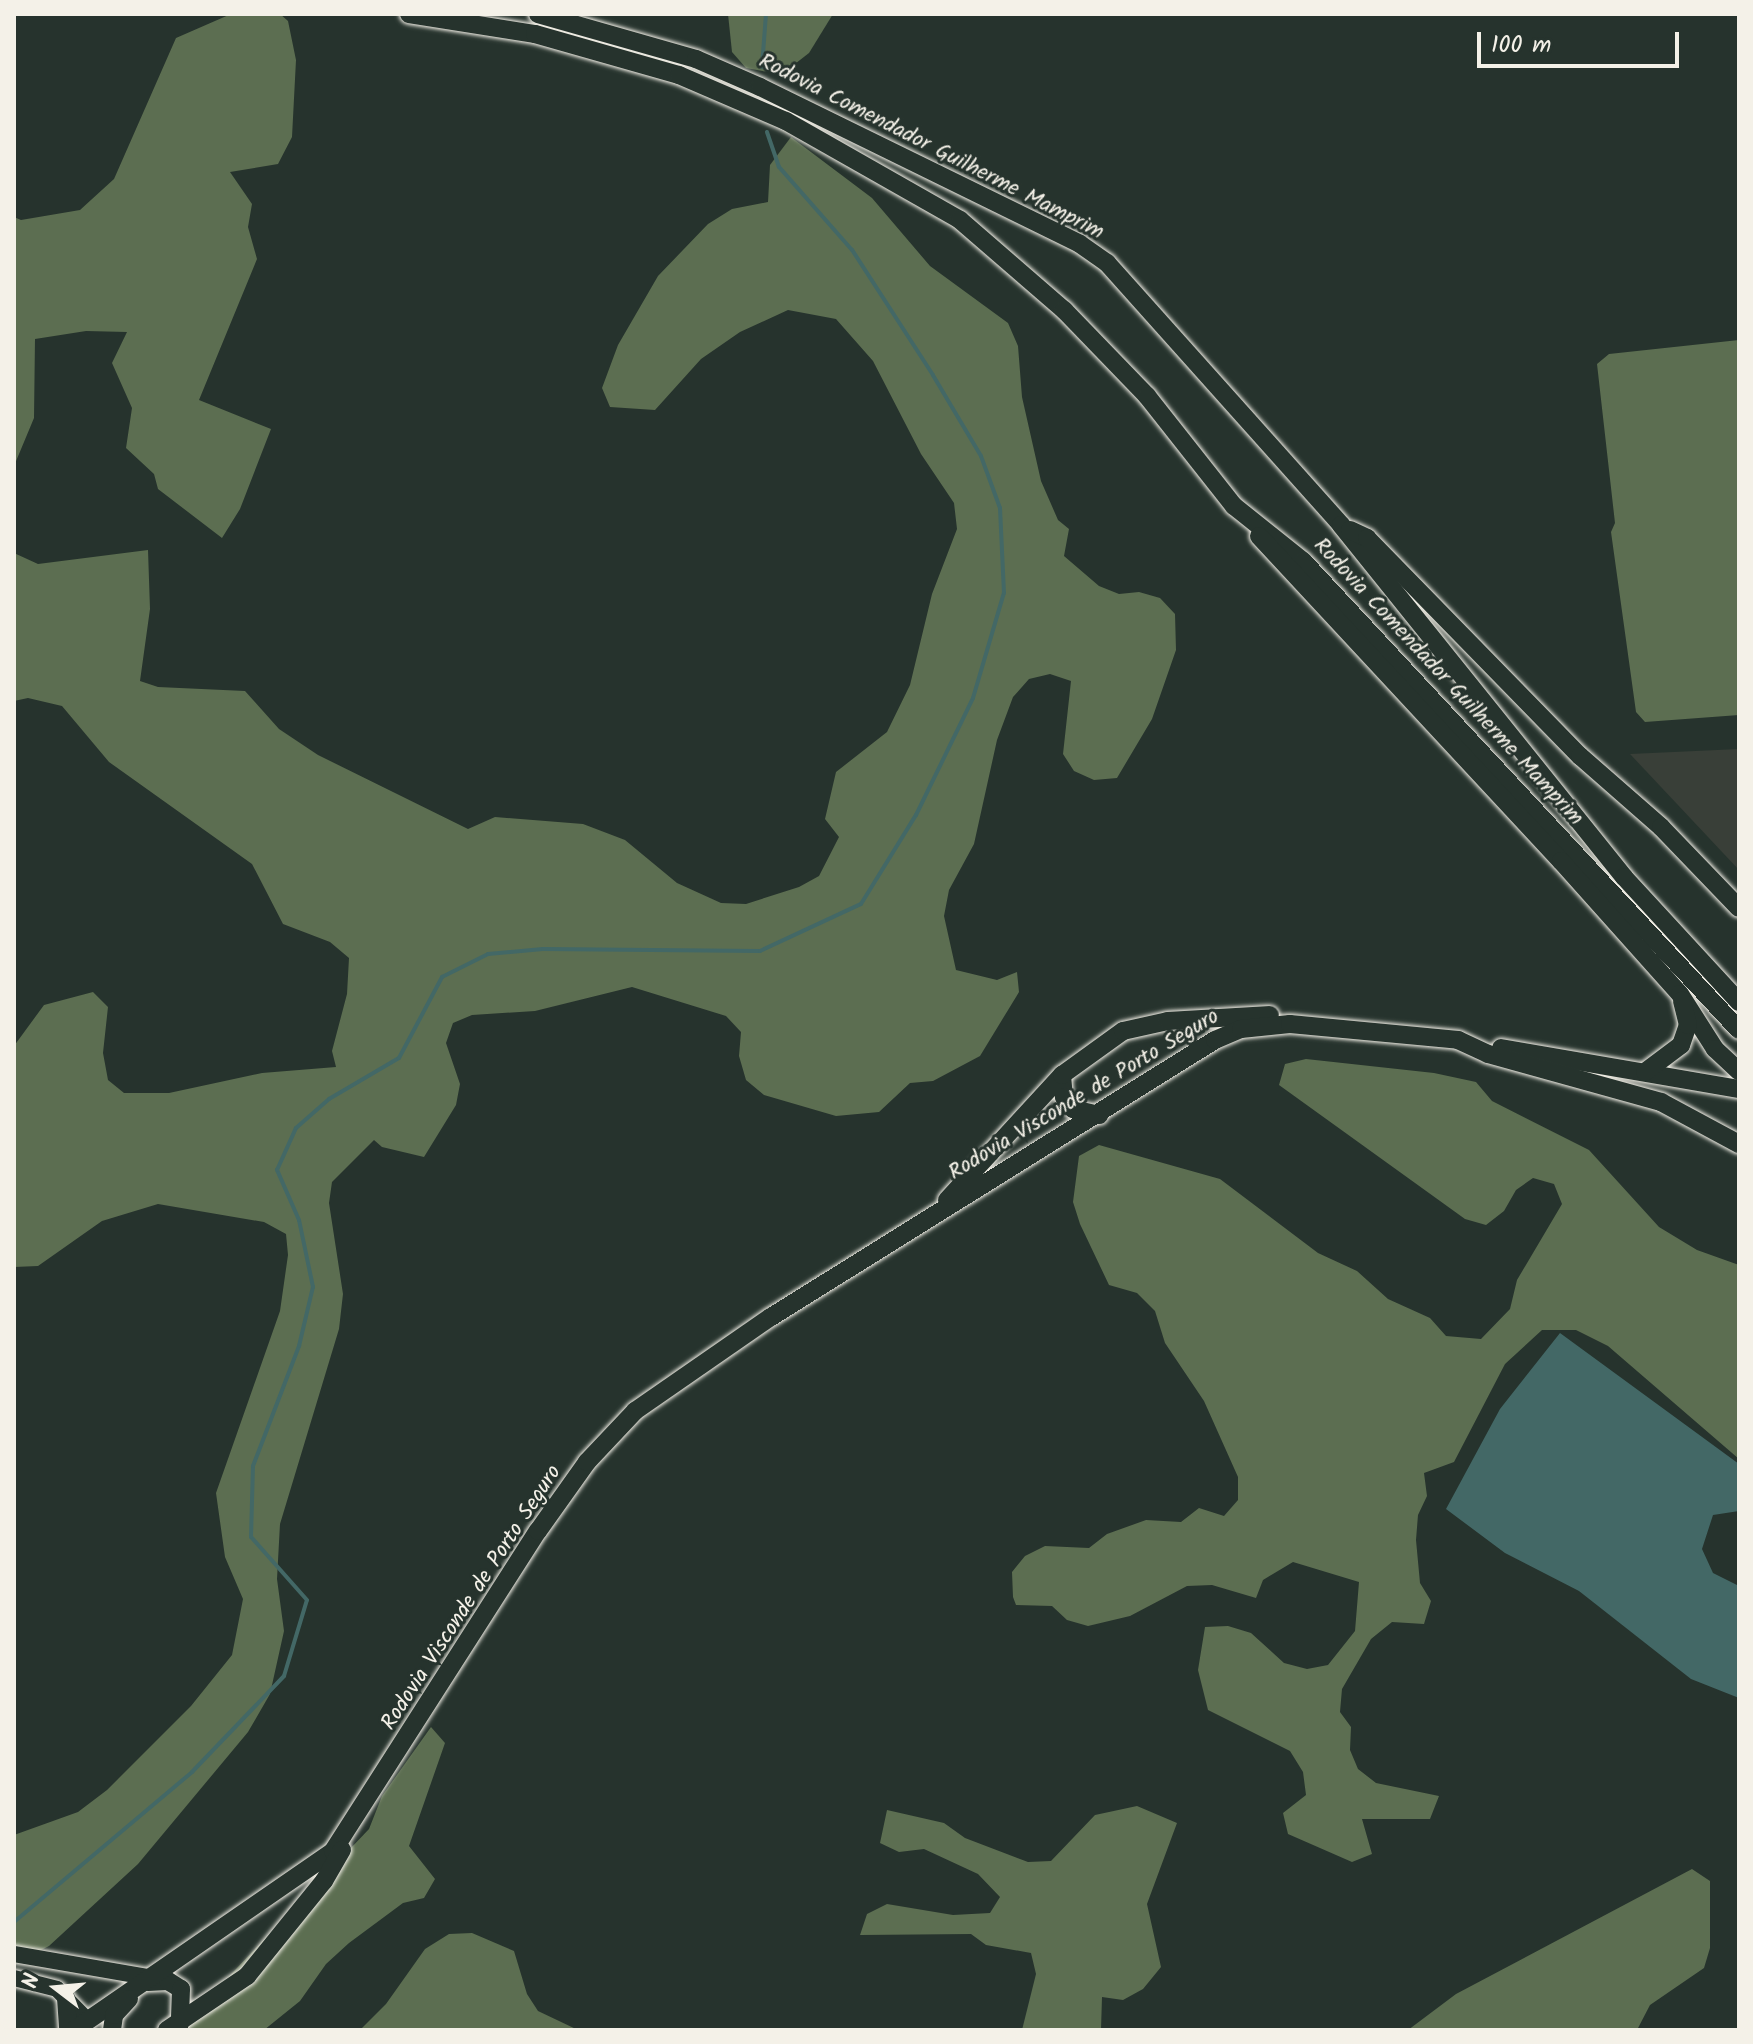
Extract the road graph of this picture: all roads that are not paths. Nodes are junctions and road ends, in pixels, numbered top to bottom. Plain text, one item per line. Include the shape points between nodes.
1 (409, 14) edge
2 (538, 14) edge
3 (1234, 506) junction
4 (1341, 525) junction
5 (1739, 908) edge
6 (1680, 994) junction
7 (1739, 1002) edge
8 (1739, 1030) edge
9 (1458, 1040) junction
10 (1739, 1071) edge
11 (1645, 1072) junction
12 (1062, 1075) junction
13 (1739, 1089) edge
14 (1099, 1115) junction
15 (1739, 1144) edge
16 (930, 1217) junction
17 (349, 1832) junction
18 (14, 1954) edge
19 (14, 1978) edge
20 (153, 1978) junction
21 (66, 1998) joint
22 (173, 2027) edge
23 (82, 2028) edge
24 (112, 2030) edge

1 - 3 main road, Rodovia Comendador Guilherme Mamprim via 535,34 679,75 786,121 928,198 987,241 1064,310 1147,396
2 - 4 main road, Rodovia Comendador Guilherme Mamprim via 722,70 1080,244 1107,263
3 - 6 main road
3 - 8 main road, Rodovia Comendador Guilherme Mamprim via 1303,561
4 - 5 main road via 1367,538 1558,734
4 - 7 main road, Rodovia Comendador Guilherme Mamprim via 1624,877
6 - 10 main road via 1715,1049
6 - 11 main road via 1688,1025 1681,1045
9 - 11 main road, Rodovia Visconde de Porto Seguro
9 - 12 main road, Rodovia Visconde de Porto Seguro via 1302,1015 1168,1021 1123,1031
9 - 14 main road, Rodovia Visconde de Porto Seguro via 1305,1024 1241,1029
9 - 15 main road via 1519,1063 1661,1102
11 - 13 main road, Rodovia Visconde de Porto Seguro
12 - 14 main road via 1064,1097 1073,1109
12 - 16 main road, Rodovia Visconde de Porto Seguro
14 - 16 main road, Rodovia Visconde de Porto Seguro
16 - 17 main road, Rodovia Visconde de Porto Seguro via 664,1389 610,1436 538,1531
17 - 20 main road, Rodovia Visconde de Porto Seguro via 325,1858
17 - 22 main road, Rodovia Visconde de Porto Seguro via 324,1881 267,1954 247,1976
18 - 20 main road
19 - 21 main road via 49,1985
20 - 22 main road via 181,1989
20 - 23 main road, Rodovia Visconde de Porto Seguro
20 - 24 main road via 114,2015
21 - 23 main road

